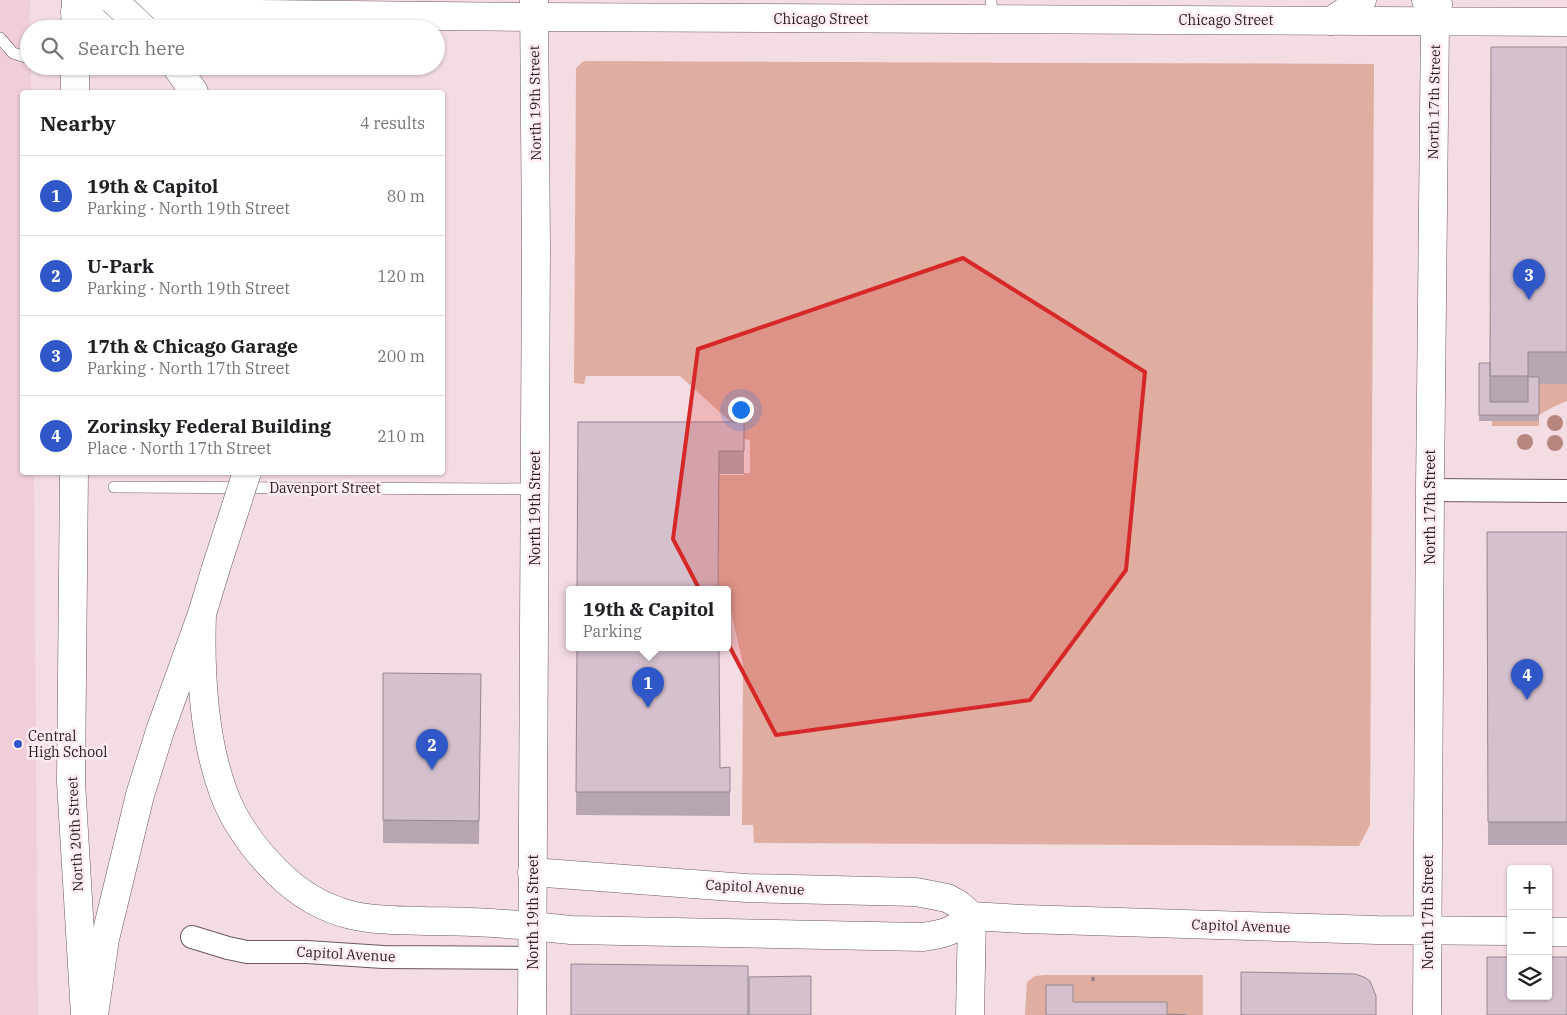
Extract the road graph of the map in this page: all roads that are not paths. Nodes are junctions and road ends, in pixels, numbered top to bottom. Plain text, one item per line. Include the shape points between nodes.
1 (113, 0) edge
2 (1362, 0) edge
3 (1433, 7) edge
4 (534, 9) edge
5 (991, 9) edge
6 (75, 14) edge
7 (134, 20) edge
8 (1331, 21) junction
9 (1567, 22) edge
10 (0, 38) edge
11 (20, 55) edge
12 (182, 75) edge
13 (193, 90) edge
14 (74, 475) edge
15 (246, 475) edge
16 (114, 487) dead end
17 (536, 489) junction
18 (1430, 490) junction
19 (1567, 490) edge
20 (202, 614) junction
21 (532, 872) junction
22 (972, 916) junction
23 (532, 926) junction
24 (1427, 931) junction
25 (1507, 931) edge
26 (1552, 932) edge
27 (1567, 932) edge
28 (192, 937) dead end
29 (532, 958) junction
30 (85, 1015) edge
31 (94, 1015) edge
32 (532, 1015) edge
33 (970, 1015) edge
34 (1427, 1015) edge

1 - 7 main road, bridge
2 - 8 main road
3 - 8 main road, Chicago Street
3 - 9 main road, Chicago Street
3 - 18 main road, North 17th Street
4 - 5 main road, Chicago Street
4 - 6 main road, Chicago Street
4 - 17 main road, North 19th Street
5 - 8 main road, Chicago Street
10 - 11 lane via 13,53
12 - 13 main road
14 - 30 main road, North 20th Street via 71,782
15 - 20 main road, bridge
16 - 17 lane, Davenport Street
17 - 21 main road, North 19th Street
18 - 19 street
18 - 24 main road, North 17th Street
20 - 23 main road via 204,691 208,730 218,774 226,800 242,829 280,876 303,894 337,912 361,917
20 - 31 main road via 163,722 135,813 105,939
21 - 22 main road, Capitol Avenue via 738,888 916,892 947,898
21 - 23 main road, North 19th Street
22 - 23 main road via 947,932 922,937 571,930
22 - 24 main road, Capitol Avenue
22 - 33 main road
23 - 29 main road, North 19th Street
24 - 25 main road, Capitol Avenue
24 - 34 main road, North 17th Street
26 - 27 main road
28 - 29 street, Capitol Avenue via 246,952
29 - 32 main road, North 19th Street

